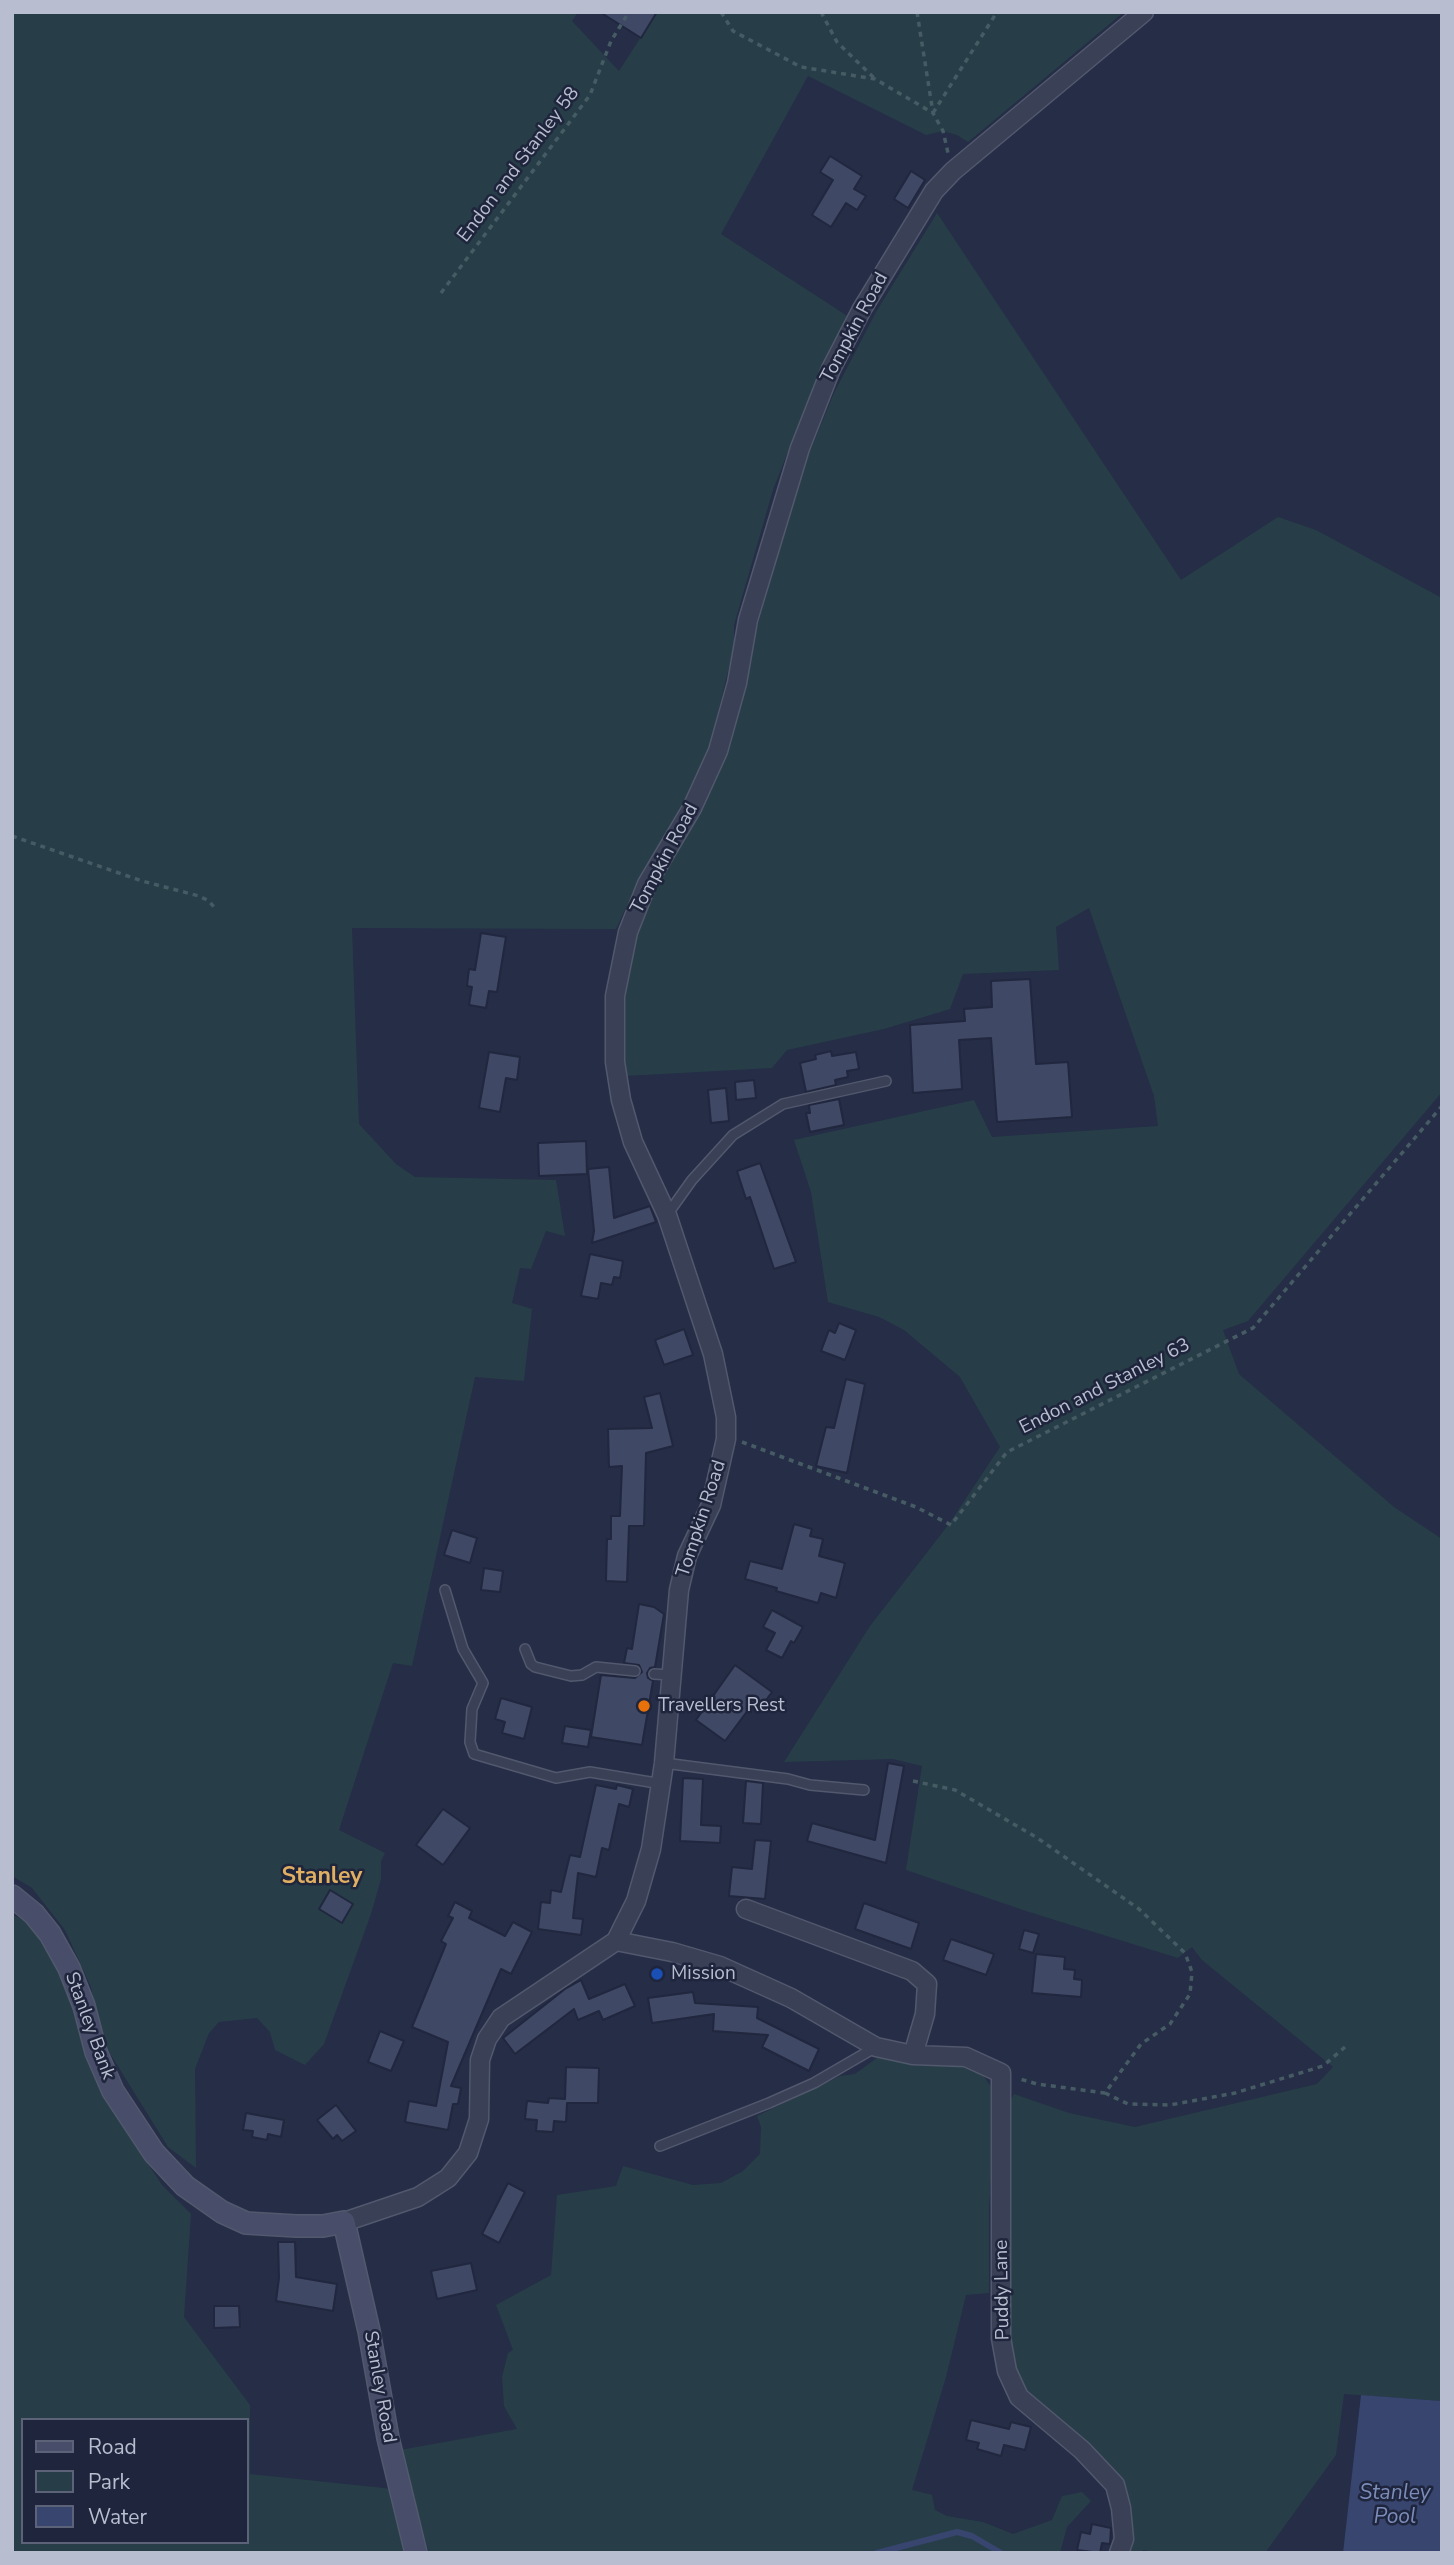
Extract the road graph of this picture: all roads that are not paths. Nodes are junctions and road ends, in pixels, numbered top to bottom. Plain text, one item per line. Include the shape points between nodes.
1 (1144, 12) edge
2 (886, 1081) dead end
3 (667, 1215) junction
4 (445, 1590) dead end
5 (525, 1649) dead end
6 (635, 1671) dead end
7 (664, 1763) junction
8 (662, 1784) junction
9 (864, 1790) dead end
10 (12, 1896) edge
11 (746, 1909) dead end
12 (616, 1941) junction
13 (876, 2047) junction
14 (913, 2055) junction
15 (660, 2146) dead end
16 (344, 2222) junction
17 (416, 2553) edge
18 (1119, 2553) edge

1 - 3 street, Tompkin Road via 934,191 831,369 800,448 748,620 718,751 692,808 647,884 628,932 615,996 615,1062 621,1100 633,1142
2 - 3 lane via 783,1104 733,1135
3 - 7 street, Tompkin Road via 713,1354 726,1439 710,1505 687,1556 679,1590 663,1674
4 - 8 lane via 463,1649 483,1683 472,1709 474,1754 556,1778 590,1772
5 - 6 lane via 536,1667 571,1676 596,1667
7 - 8 street, Tompkin Road
7 - 9 lane
8 - 12 street, Tompkin Road via 652,1849 636,1901
10 - 16 street, Stanley Bank via 50,1934 69,1968 113,2091 154,2153 186,2186 246,2223 323,2226
11 - 14 street via 912,1970 927,1984 925,2014
12 - 13 street via 720,1966 791,1998
12 - 16 street, Stanley Bank via 501,2018 486,2039 480,2060 479,2119 468,2153 449,2178 418,2197
13 - 14 street
13 - 15 lane via 814,2083
14 - 18 street, Puddy Lane via 966,2057 1001,2073 1001,2338 1007,2371 1019,2397 1083,2450 1115,2485 1124,2539
16 - 17 street, Stanley Road

